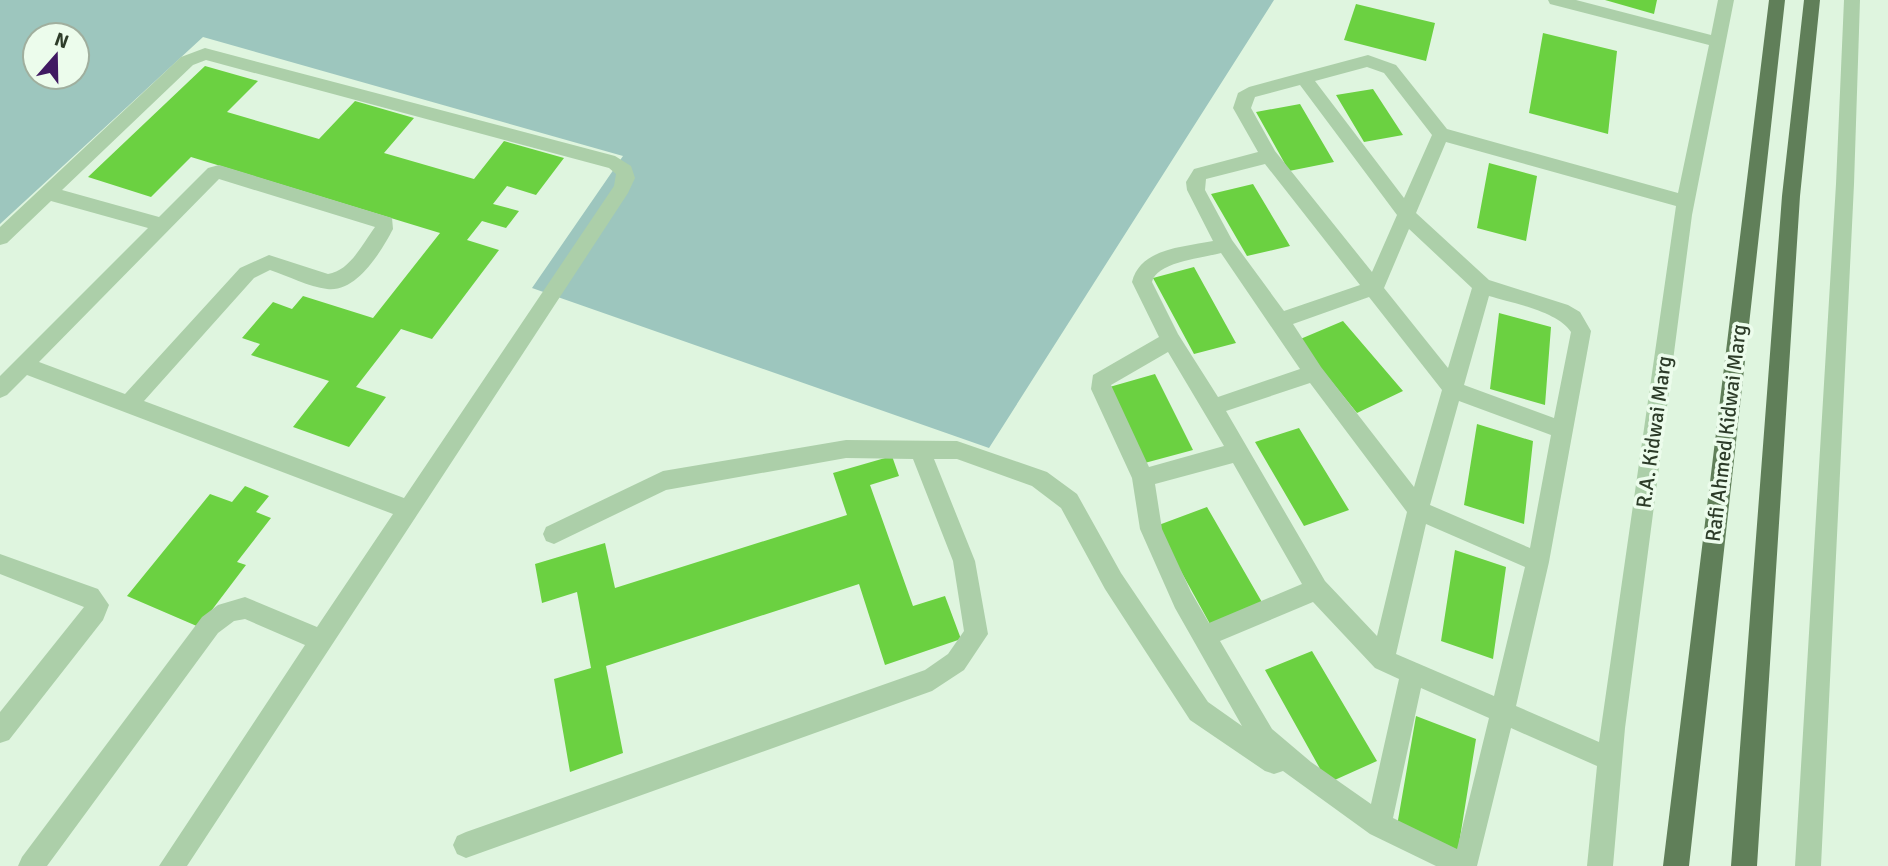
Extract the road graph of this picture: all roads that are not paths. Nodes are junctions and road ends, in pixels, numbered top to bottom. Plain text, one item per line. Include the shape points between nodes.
1 (1556, 0) edge
2 (1726, 0) edge
3 (1777, 0) edge
4 (1812, 0) edge
5 (1852, 0) edge
6 (1718, 42) junction
7 (1305, 79) junction
8 (1441, 134) junction
9 (1269, 156) junction
10 (48, 193) junction
11 (1686, 202) junction
12 (1407, 215) junction
13 (161, 225) junction
14 (0, 238) edge
15 (1225, 245) junction
16 (1482, 286) junction
17 (1375, 287) junction
18 (1280, 321) junction
19 (1171, 340) junction
20 (23, 365) junction
21 (1314, 373) junction
22 (0, 389) edge
23 (1454, 390) junction
24 (128, 405) junction
25 (1213, 407) junction
26 (1563, 429) junction
27 (920, 450) junction
28 (1238, 452) junction
29 (1143, 478) junction
30 (409, 510) junction
31 (1418, 510) junction
32 (554, 534) dead end
33 (1538, 562) junction
34 (0, 564) edge
35 (1317, 589) junction
36 (1204, 636) junction
37 (323, 640) junction
38 (1383, 660) junction
39 (1412, 673) junction
40 (1502, 713) junction
41 (0, 731) edge
42 (1610, 759) junction
43 (1379, 825) junction
44 (466, 845) dead end
45 (31, 866) edge
46 (172, 866) edge
47 (1430, 866) edge
48 (1600, 866) edge
49 (1676, 866) edge
50 (1744, 866) edge
51 (1808, 866) edge

1 - 6 street
2 - 6 street, R.A. Kidwai Marg
3 - 49 main road, Rafi Ahmed Kidwai Marg
4 - 50 main road via 1791,196
5 - 51 street
6 - 11 street, R.A. Kidwai Marg
7 - 8 street via 1368,61 1385,65
7 - 9 street via 1244,97 1242,108
7 - 12 street
8 - 11 street
8 - 12 street
9 - 15 street via 1199,174 1195,182
9 - 17 street
10 - 13 street
10 - 14 street
10 - 30 street via 187,61 205,54 602,159 625,171 622,188
11 - 42 street, R.A. Kidwai Marg
12 - 16 street
12 - 17 street
13 - 20 street
13 - 24 street via 210,176 219,173 385,223 354,267 337,282 269,262 256,266
15 - 18 street
15 - 19 street via 1155,262 1144,273 1142,282
16 - 23 street
16 - 26 street via 1561,311 1579,325
17 - 18 street
17 - 23 street
18 - 21 street
19 - 25 street
19 - 29 street via 1100,381
20 - 22 street
20 - 24 street
21 - 25 street
21 - 31 street
23 - 26 street
23 - 31 street
24 - 30 street
25 - 28 street
26 - 33 street
27 - 32 street via 846,449 663,481
27 - 44 street via 964,561 976,634 956,662 932,679
27 - 47 street via 957,450 1039,479 1069,501 1113,581 1199,711
28 - 29 street
28 - 35 street
29 - 36 street via 1151,529
30 - 37 street
31 - 33 street
31 - 38 street
33 - 40 street
34 - 41 street via 90,597 97,605
35 - 36 street
35 - 38 street
36 - 43 street via 1263,738
37 - 45 street via 245,608 221,615
37 - 46 street
38 - 39 street
39 - 40 street
39 - 43 street
40 - 42 street
40 - 43 street via 1467,859 1458,863
42 - 48 street, R.A. Kidwai Marg

